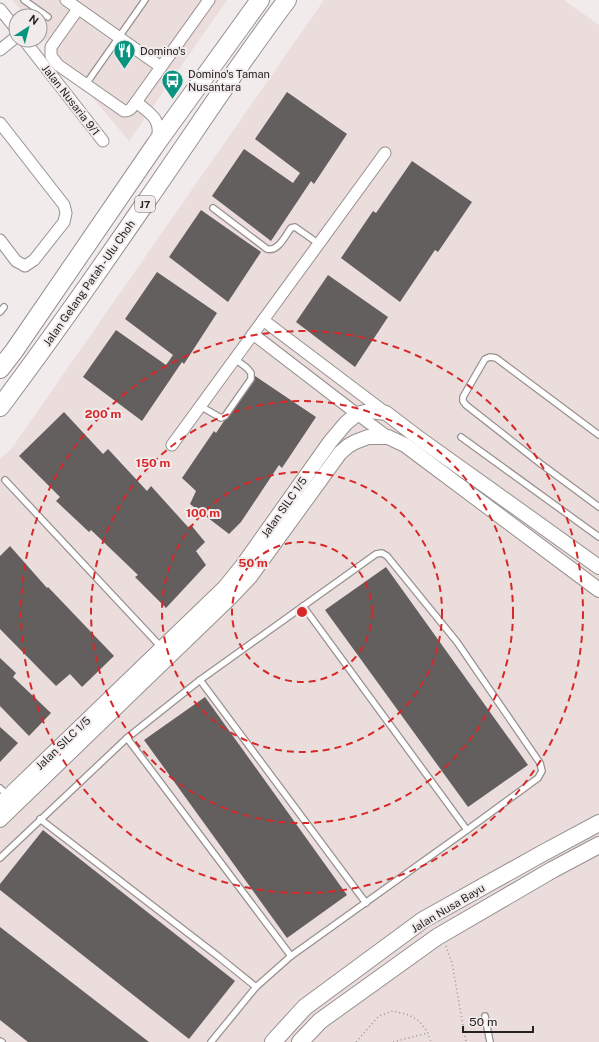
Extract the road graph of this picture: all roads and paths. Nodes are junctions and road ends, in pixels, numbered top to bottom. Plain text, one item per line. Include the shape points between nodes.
1 (24, 0) edge
2 (66, 0) edge
3 (145, 0) edge
4 (209, 0) edge
5 (260, 0) edge
6 (287, 0) edge
7 (35, 8) edge
8 (0, 9) edge
9 (78, 9) junction
10 (8, 19) edge
11 (119, 38) junction
12 (8, 44) edge
13 (30, 48) edge
14 (0, 50) edge
15 (161, 67) junction
16 (86, 84) junction
17 (136, 102) junction
18 (184, 106) junction
19 (153, 115) junction
20 (0, 123) edge
21 (103, 141) dead end
22 (156, 144) junction
23 (385, 153) dead end
24 (213, 208) dead end
25 (0, 240) edge
26 (319, 244) junction
27 (263, 320) junction
28 (252, 334) junction
29 (307, 353) junction
30 (234, 359) junction
31 (296, 367) junction
32 (0, 369) edge
33 (200, 406) junction
34 (0, 407) edge
35 (386, 412) junction
36 (357, 414) junction
37 (599, 435) edge
38 (388, 437) junction
39 (461, 437) dead end
40 (172, 445) dead end
41 (6, 480) dead end
42 (599, 507) edge
43 (599, 537) edge
44 (598, 565) edge
45 (599, 590) edge
46 (303, 606) junction
47 (162, 648) junction
48 (200, 680) junction
49 (127, 738) junction
50 (3, 796) edge
51 (40, 819) junction
52 (0, 820) edge
53 (599, 823) edge
54 (467, 830) junction
55 (599, 845) edge
56 (0, 858) edge
57 (366, 903) junction
58 (291, 956) junction
59 (452, 963) dead end
60 (256, 987) junction
61 (485, 1016) dead end
62 (428, 1033) junction
63 (211, 1042) edge
64 (273, 1042) edge
65 (300, 1042) edge
66 (356, 1042) edge
67 (392, 1042) edge
68 (431, 1042) edge
69 (466, 1042) edge
70 (490, 1042) edge

1 - 7 lane
2 - 9 street
3 - 11 lane
4 - 15 street
5 - 18 main road, Jalan Gelang Patah - Ulu Choh / J7
6 - 34 main road, Jalan Gelang Patah - Ulu Choh / J7 via 259,36 148,199
8 - 10 street
9 - 11 street
9 - 16 street via 51,47 51,56 58,65
11 - 15 street
11 - 16 lane
12 - 14 street
13 - 21 street, Jalan Nusaria 9/1
15 - 17 street
16 - 17 street via 124,111 131,109
17 - 19 street
18 - 19 street via 166,115
18 - 22 main road, Jalan Gelang Patah - Ulu Choh / J7
19 - 22 street via 158,134
20 - 25 street via 64,205 66,213 64,222 34,260 26,266 16,261
22 - 32 main road, Jalan Gelang Patah - Ulu Choh / J7
23 - 26 street
24 - 26 lane via 267,249 276,248 291,228 295,227
26 - 27 street
27 - 28 street
27 - 29 street
28 - 30 street
28 - 31 street
29 - 31 street
29 - 35 street
30 - 33 street
30 - 33 lane via 247,368 251,373 251,379 225,416 220,418
31 - 36 street
33 - 40 street
35 - 36 street via 369,411
35 - 44 street
36 - 38 street
36 - 47 street, Jalan SILC 1/5 via 330,442 225,587
37 - 42 lane via 496,358 485,359 463,397 466,405
38 - 45 street, Jalan SILC 1/5 via 405,445
38 - 52 street, Jalan SILC 1/5 via 368,437 355,442 340,453 250,577
39 - 43 lane
41 - 47 lane
46 - 48 lane
46 - 54 lane
46 - 54 lane via 376,554 382,553 457,642 540,763 542,771 538,778
47 - 50 street, Jalan SILC 1/5
48 - 49 lane
48 - 57 lane
49 - 51 lane
49 - 58 lane
51 - 56 lane
51 - 60 lane
53 - 64 main road, Jalan Nusa Bayu via 423,920 305,1007
54 - 57 lane
55 - 65 main road, Jalan Nusa Bayu via 437,937 320,1021
57 - 58 lane
58 - 60 lane
59 - 69 path
60 - 63 lane
61 - 70 lane
62 - 66 path via 419,1021 409,1015 393,1011 378,1016
62 - 67 path
62 - 68 path

